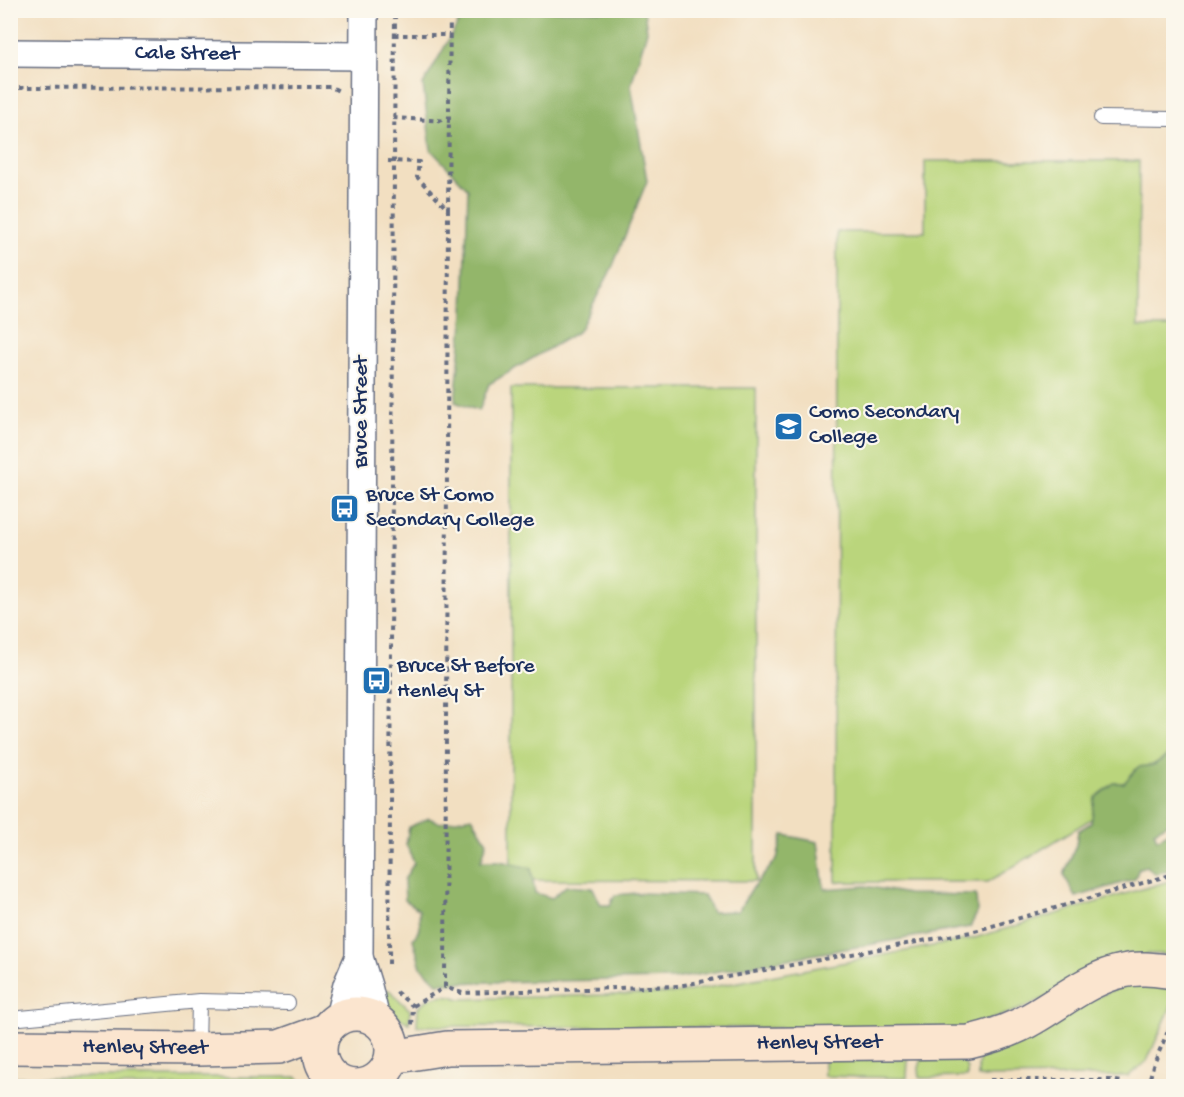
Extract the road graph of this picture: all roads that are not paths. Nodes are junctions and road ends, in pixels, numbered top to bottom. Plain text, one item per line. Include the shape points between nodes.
1 (364, 10) edge
2 (10, 53) edge
3 (364, 56) junction
4 (1101, 118) dead end
5 (1173, 119) edge
6 (359, 957) junction
7 (1173, 972) edge
8 (200, 1001) junction
9 (288, 1003) dead end
10 (10, 1019) edge
11 (333, 1023) junction
12 (10, 1047) edge
13 (279, 1047) junction
14 (198, 1049) junction
15 (365, 1065) edge

1 - 3 street, Bruce Street
2 - 3 street, Cale Street
3 - 6 street, Bruce Street
4 - 5 lane
6 - 11 street, Bruce Street
6 - 15 street, Bruce Street via 369,986
7 - 15 street, Henley Street via 1138,969 1105,976 1030,1020 969,1042 447,1047
8 - 9 lane
8 - 10 lane
8 - 14 lane
11 - 13 street, Henley Street
11 - 15 street, Henley Street via 351,1013 364,1014
11 - 15 street via 320,1040 323,1065
12 - 14 street, Henley Street
13 - 14 street, Henley Street
13 - 15 street, Henley Street

